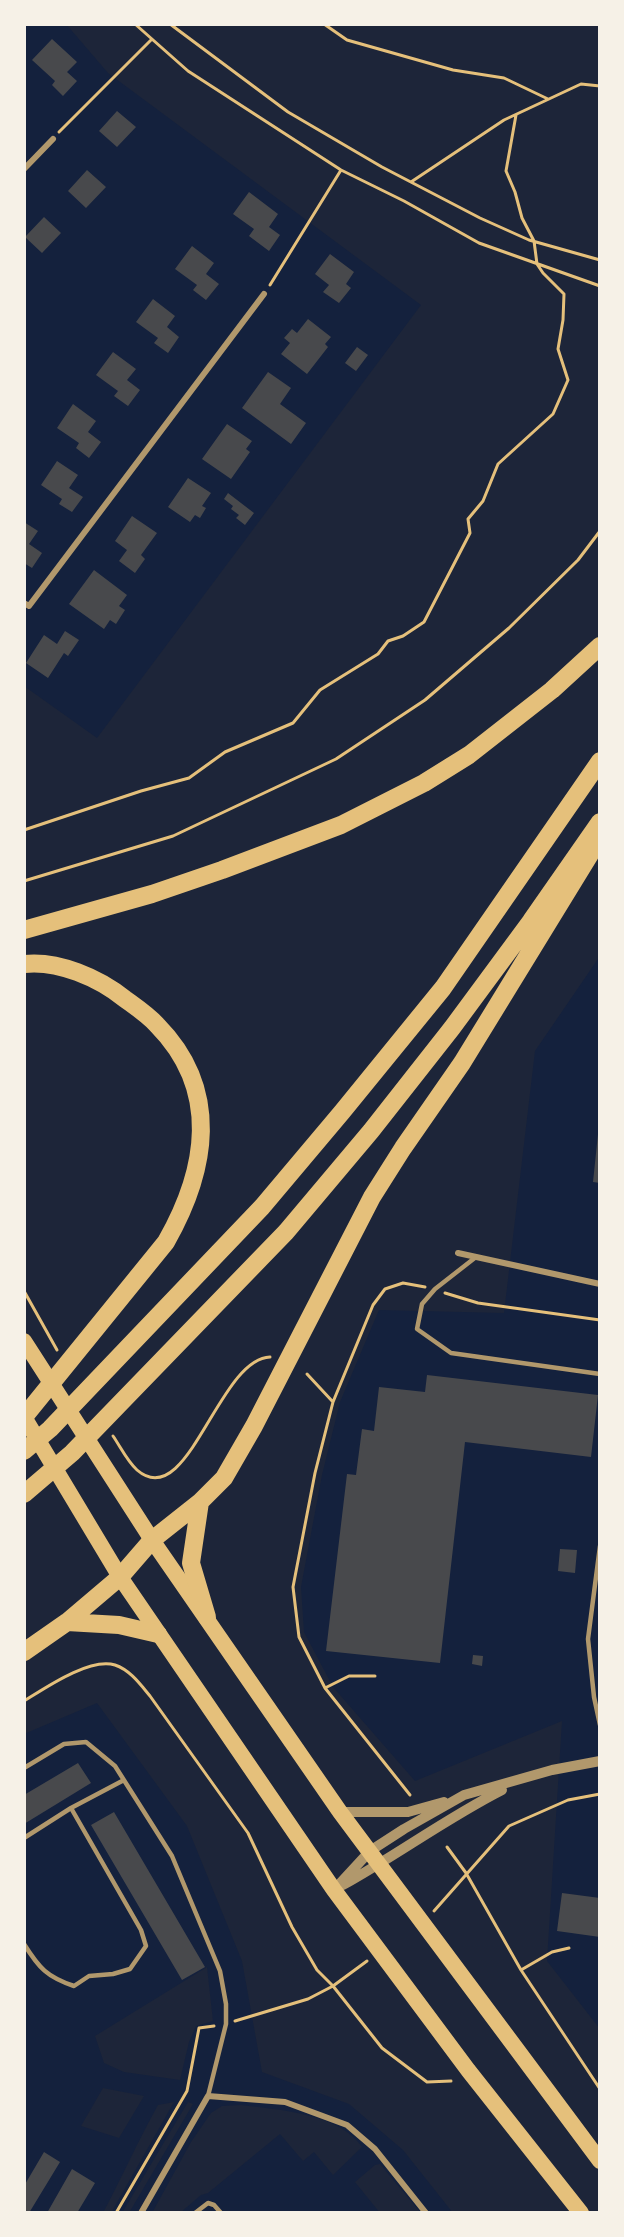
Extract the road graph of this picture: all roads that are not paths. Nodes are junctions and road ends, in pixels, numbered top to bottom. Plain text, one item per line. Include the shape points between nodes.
1 (53, 139) road end
2 (24, 169) edge
3 (264, 294) road end
4 (24, 603) edge
5 (600, 646) edge
6 (600, 761) edge
7 (600, 822) edge
8 (600, 838) edge
9 (24, 930) edge
10 (24, 964) edge
11 (458, 1253) dead end
12 (476, 1257) junction
13 (600, 1284) edge
14 (24, 1341) edge
15 (600, 1374) edge
16 (24, 1417) edge
17 (24, 1451) edge
18 (24, 1494) edge
19 (200, 1502) junction
20 (153, 1540) junction
21 (600, 1546) edge
22 (120, 1577) junction
23 (207, 1617) junction
24 (67, 1622) junction
25 (158, 1634) junction
26 (24, 1652) edge
27 (600, 1725) edge
28 (600, 1761) edge
29 (24, 1768) edge
30 (124, 1780) junction
31 (521, 1780) junction
32 (464, 1795) junction
33 (71, 1808) junction
34 (340, 1812) junction
35 (24, 1838) edge
36 (374, 1858) junction
37 (334, 1890) junction
38 (24, 1944) edge
39 (208, 2096) junction
40 (600, 2161) edge
41 (141, 2213) edge
42 (195, 2213) edge
43 (221, 2213) edge
44 (426, 2213) edge
45 (582, 2213) edge

1 - 2 street
3 - 4 street via 29,606
5 - 9 highway via 552,690 469,755 351,820 162,891
6 - 17 highway via 443,988 342,1112 262,1207 50,1429
7 - 18 highway via 452,1028 286,1232 72,1453
8 - 19 highway via 462,1063 372,1197 254,1426 224,1478
10 - 16 highway via 62,967 85,976 114,990 157,1024 186,1064 195,1085 202,1141 196,1176 166,1242
11 - 12 street
12 - 13 street
12 - 15 lane via 422,1304 417,1329 451,1353
14 - 20 highway
16 - 22 highway
19 - 20 highway
19 - 23 highway via 191,1563
20 - 22 highway
20 - 23 highway
21 - 27 lane via 588,1638
22 - 24 highway
22 - 25 highway
23 - 34 highway
24 - 25 highway via 119,1624
24 - 26 highway
25 - 37 highway
28 - 31 street
29 - 30 lane via 64,1744 86,1742 115,1766
30 - 33 lane
30 - 39 lane via 172,1856 220,1971 226,2024
31 - 32 street
31 - 36 street
32 - 34 street via 408,1812
32 - 36 street via 404,1829
33 - 35 lane
33 - 38 lane via 141,1930 146,1946 130,1969 89,1976 74,1986 52,1978
34 - 36 highway
36 - 37 street
36 - 37 street
36 - 40 highway
37 - 45 highway via 468,2070
39 - 41 street
39 - 44 street via 285,2102 347,2125 375,2149
42 - 43 lane via 207,2203

